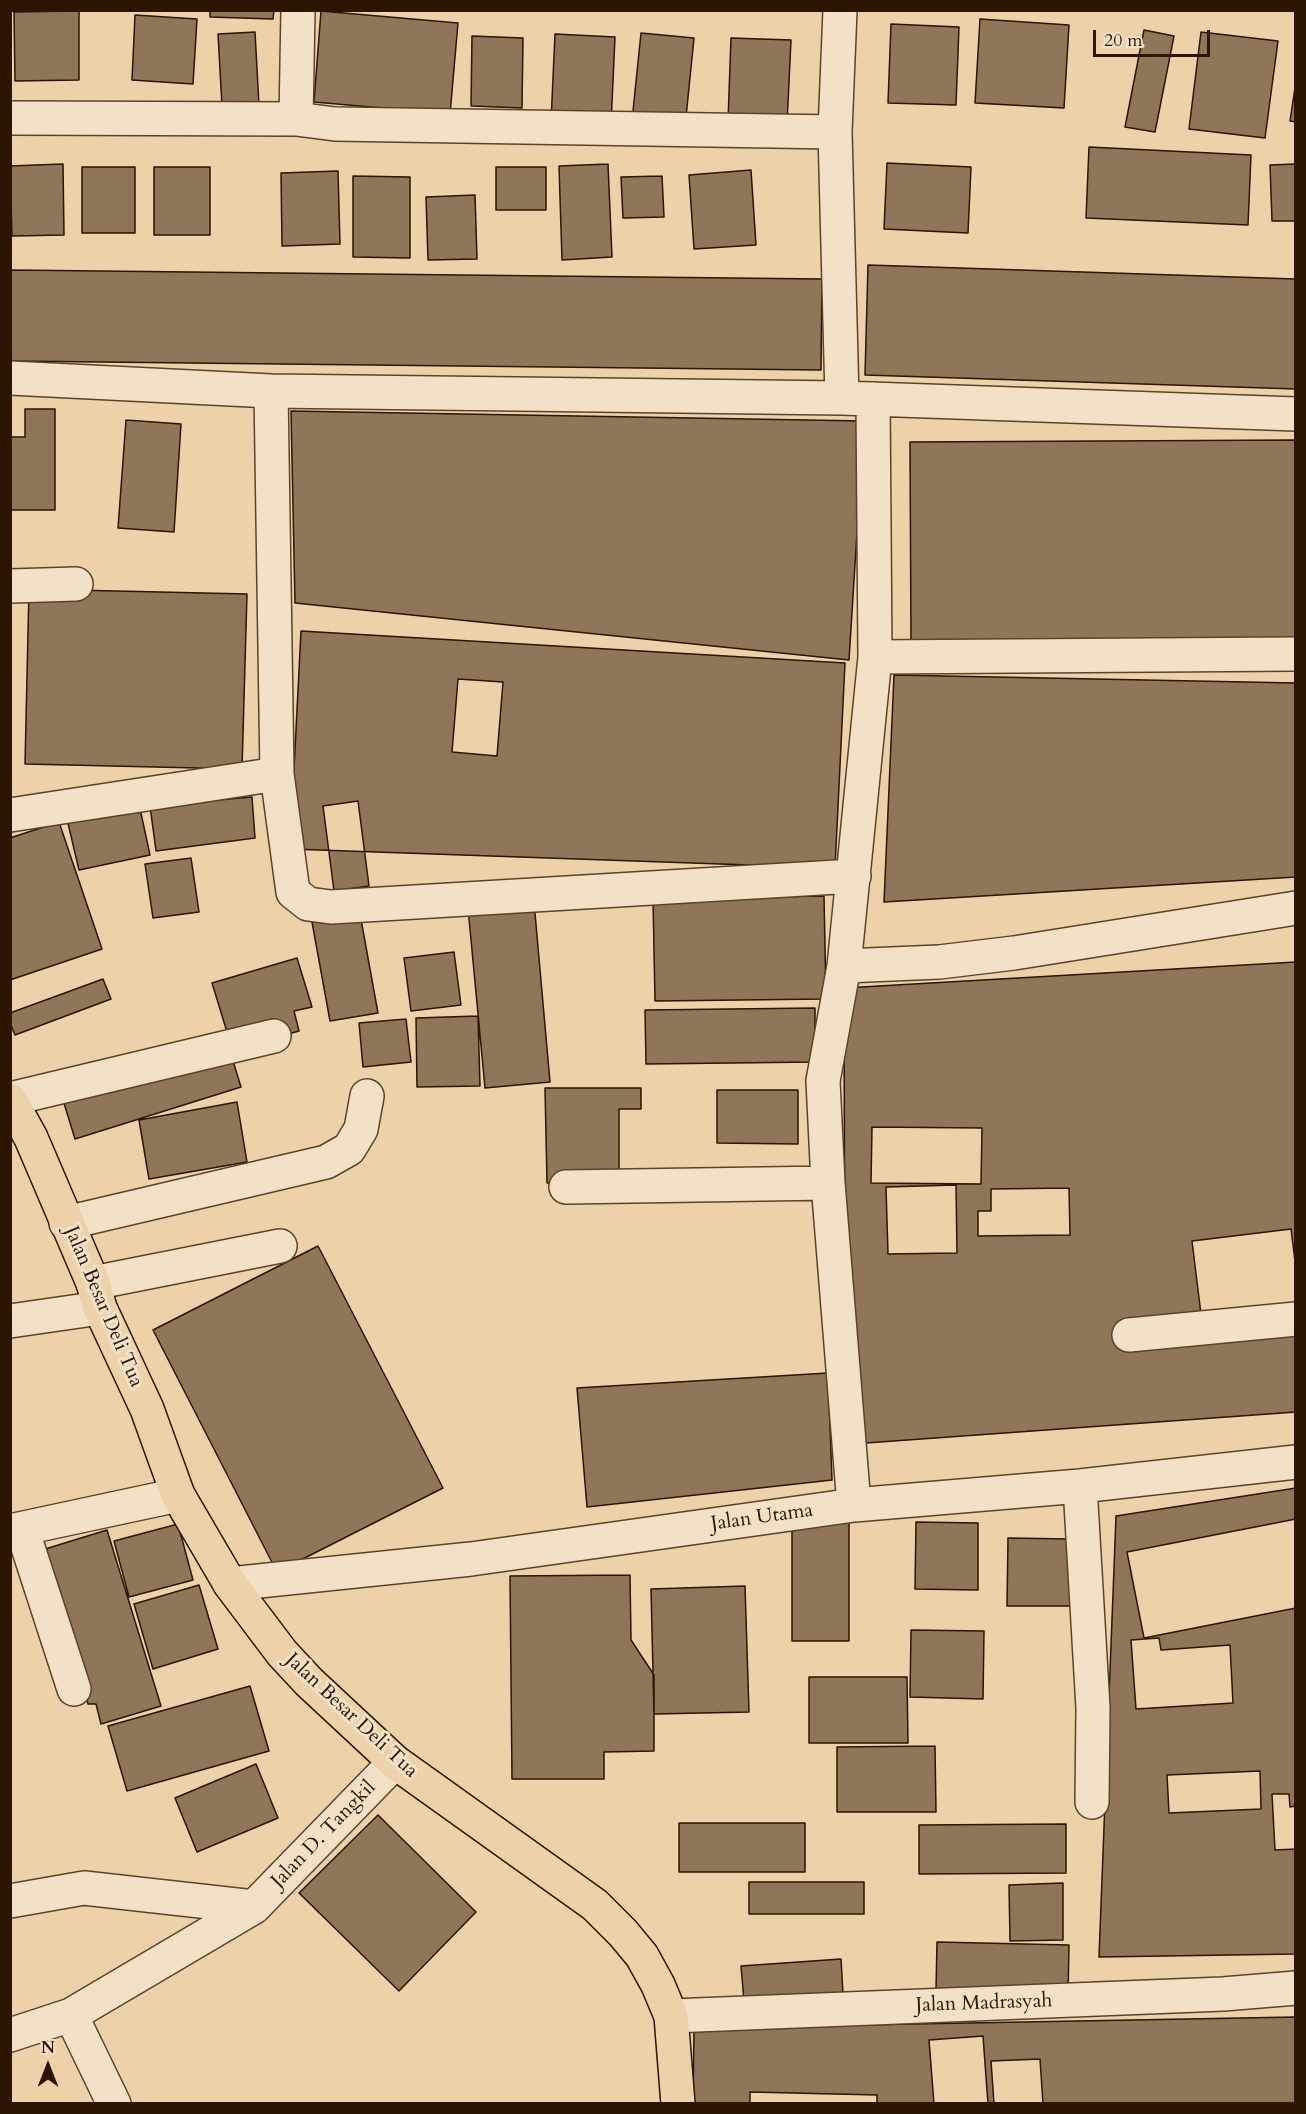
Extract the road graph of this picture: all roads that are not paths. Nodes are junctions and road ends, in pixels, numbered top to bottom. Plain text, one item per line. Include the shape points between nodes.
1 (298, 10) edge
2 (840, 10) edge
3 (10, 118) edge
4 (296, 119) junction
5 (835, 132) junction
6 (10, 378) edge
7 (271, 391) junction
8 (857, 398) junction
9 (1296, 414) edge
10 (76, 584) dead end
11 (10, 586) edge
12 (1296, 654) edge
13 (875, 657) junction
14 (277, 774) junction
15 (10, 815) edge
16 (854, 876) junction
17 (1296, 908) edge
18 (844, 966) junction
19 (274, 1036) dead end
20 (367, 1096) dead end
21 (10, 1099) edge
22 (828, 1183) junction
23 (566, 1187) dead end
24 (66, 1223) junction
25 (280, 1246) dead end
26 (96, 1296) junction
27 (1296, 1319) edge
28 (10, 1321) edge
29 (1129, 1335) dead end
30 (1296, 1462) edge
31 (1080, 1486) junction
32 (178, 1495) junction
33 (854, 1505) junction
34 (16, 1530) edge
35 (230, 1584) junction
36 (74, 1689) dead end
37 (395, 1762) junction
38 (1092, 1802) dead end
39 (10, 1900) edge
40 (254, 1907) junction
41 (1296, 1988) edge
42 (71, 2015) junction
43 (672, 2016) junction
44 (10, 2035) edge
45 (114, 2103) edge
46 (678, 2103) edge

1 - 4 street
2 - 5 street
3 - 4 street
4 - 5 street via 346,124
5 - 8 street
6 - 7 street
7 - 8 street
7 - 14 street
8 - 9 street
8 - 13 street
10 - 11 street
12 - 13 street
13 - 16 street
14 - 15 street
14 - 16 street via 293,892 308,904 343,906
16 - 18 street
17 - 18 street via 1014,953 939,962
18 - 22 street via 823,1081
19 - 21 street
20 - 24 street via 361,1129 349,1149 326,1162
21 - 24 main road, Jalan Besar Deli Tua via 31,1138
22 - 23 street
22 - 33 street
24 - 26 main road, Jalan Besar Deli Tua
25 - 26 street
26 - 28 street
26 - 32 main road, Jalan Besar Deli Tua via 147,1409
27 - 29 street
30 - 31 street, Jalan Utama
31 - 33 street, Jalan Utama
31 - 38 street via 1093,1708
32 - 34 street
32 - 35 main road, Jalan Besar Deli Tua
33 - 35 street, Jalan Utama via 471,1559
34 - 36 street
35 - 37 main road, Jalan Besar Deli Tua via 282,1653
37 - 40 street, Jalan D. Tangkil
37 - 43 main road, Jalan Besar Deli Tua via 595,1905 642,1956
39 - 40 street via 84,1888
40 - 42 street, Jalan D. Tangkil
41 - 43 street, Jalan Madrasyah
42 - 44 street, Jalan D. Tangkil
42 - 45 street
43 - 46 main road, Jalan Besar Deli Tua

